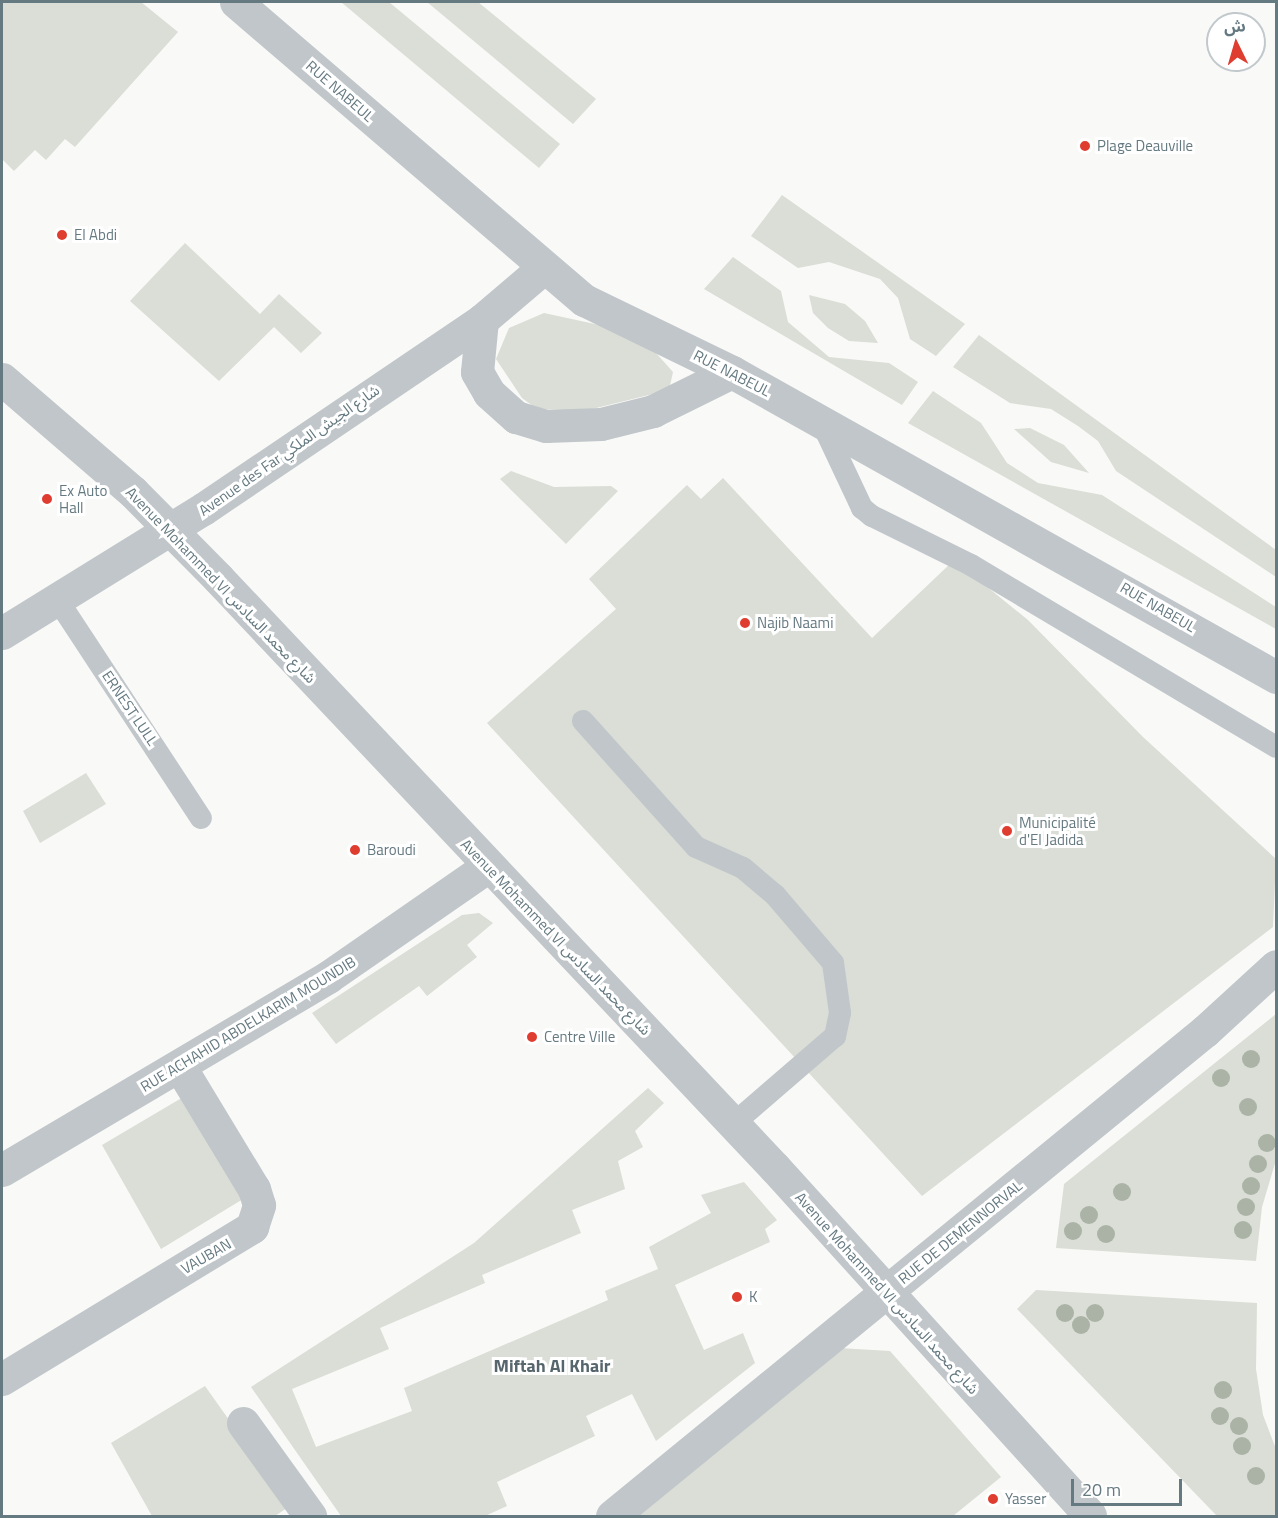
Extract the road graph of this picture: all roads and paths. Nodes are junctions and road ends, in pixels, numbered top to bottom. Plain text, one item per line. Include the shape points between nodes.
1 (236, 2) edge
2 (543, 268) junction
3 (482, 320) junction
4 (732, 372) junction
5 (2, 379) edge
6 (822, 422) junction
7 (171, 530) junction
8 (57, 599) junction
9 (2, 633) edge
10 (1276, 677) edge
11 (584, 721) dead end
12 (1276, 747) edge
13 (201, 818) dead end
14 (487, 867) junction
15 (1276, 966) edge
16 (180, 1067) junction
17 (733, 1124) junction
18 (2, 1170) edge
19 (885, 1293) junction
20 (2, 1379) edge
21 (243, 1423) dead end
22 (310, 1516) edge
23 (612, 1516) edge
24 (1090, 1516) edge

1 - 2 street, RUE NABEUL
2 - 3 street, Avenue des Far شارع الجيش الملكي
2 - 4 street, RUE NABEUL via 584,300
3 - 4 street via 477,372 489,393 516,417 546,426 601,424 653,411
3 - 7 street, Avenue des Far شارع الجيش الملكي
4 - 6 street, RUE NABEUL
5 - 7 street, Avenue Mohammed VI شارع محمد السادس
6 - 10 street, RUE NABEUL
6 - 12 lane via 862,508 872,516 971,565
7 - 8 street, Avenue des Far شارع الجيش الملكي
7 - 14 street, Avenue Mohammed VI شارع محمد السادس
8 - 9 street, Avenue des Far شارع الجيش الملكي
8 - 13 lane, ERNEST LULL
11 - 17 lane via 696,847 742,868 776,895 833,963 840,1013 835,1036
14 - 16 street, RUE ACHAHID ABDELKARIM MOUNDIB via 372,949
14 - 17 street, Avenue Mohammed VI شارع محمد السادس
15 - 19 street, RUE DE DEMENNORVAL
16 - 18 street, RUE ACHAHID ABDELKARIM MOUNDIB
16 - 20 street, VAUBAN via 254,1189 259,1205 252,1227
17 - 19 street, Avenue Mohammed VI شارع محمد السادس
19 - 23 street, RUE DE DEMENNORVAL
19 - 24 street, Avenue Mohammed VI شارع محمد السادس
21 - 22 street

